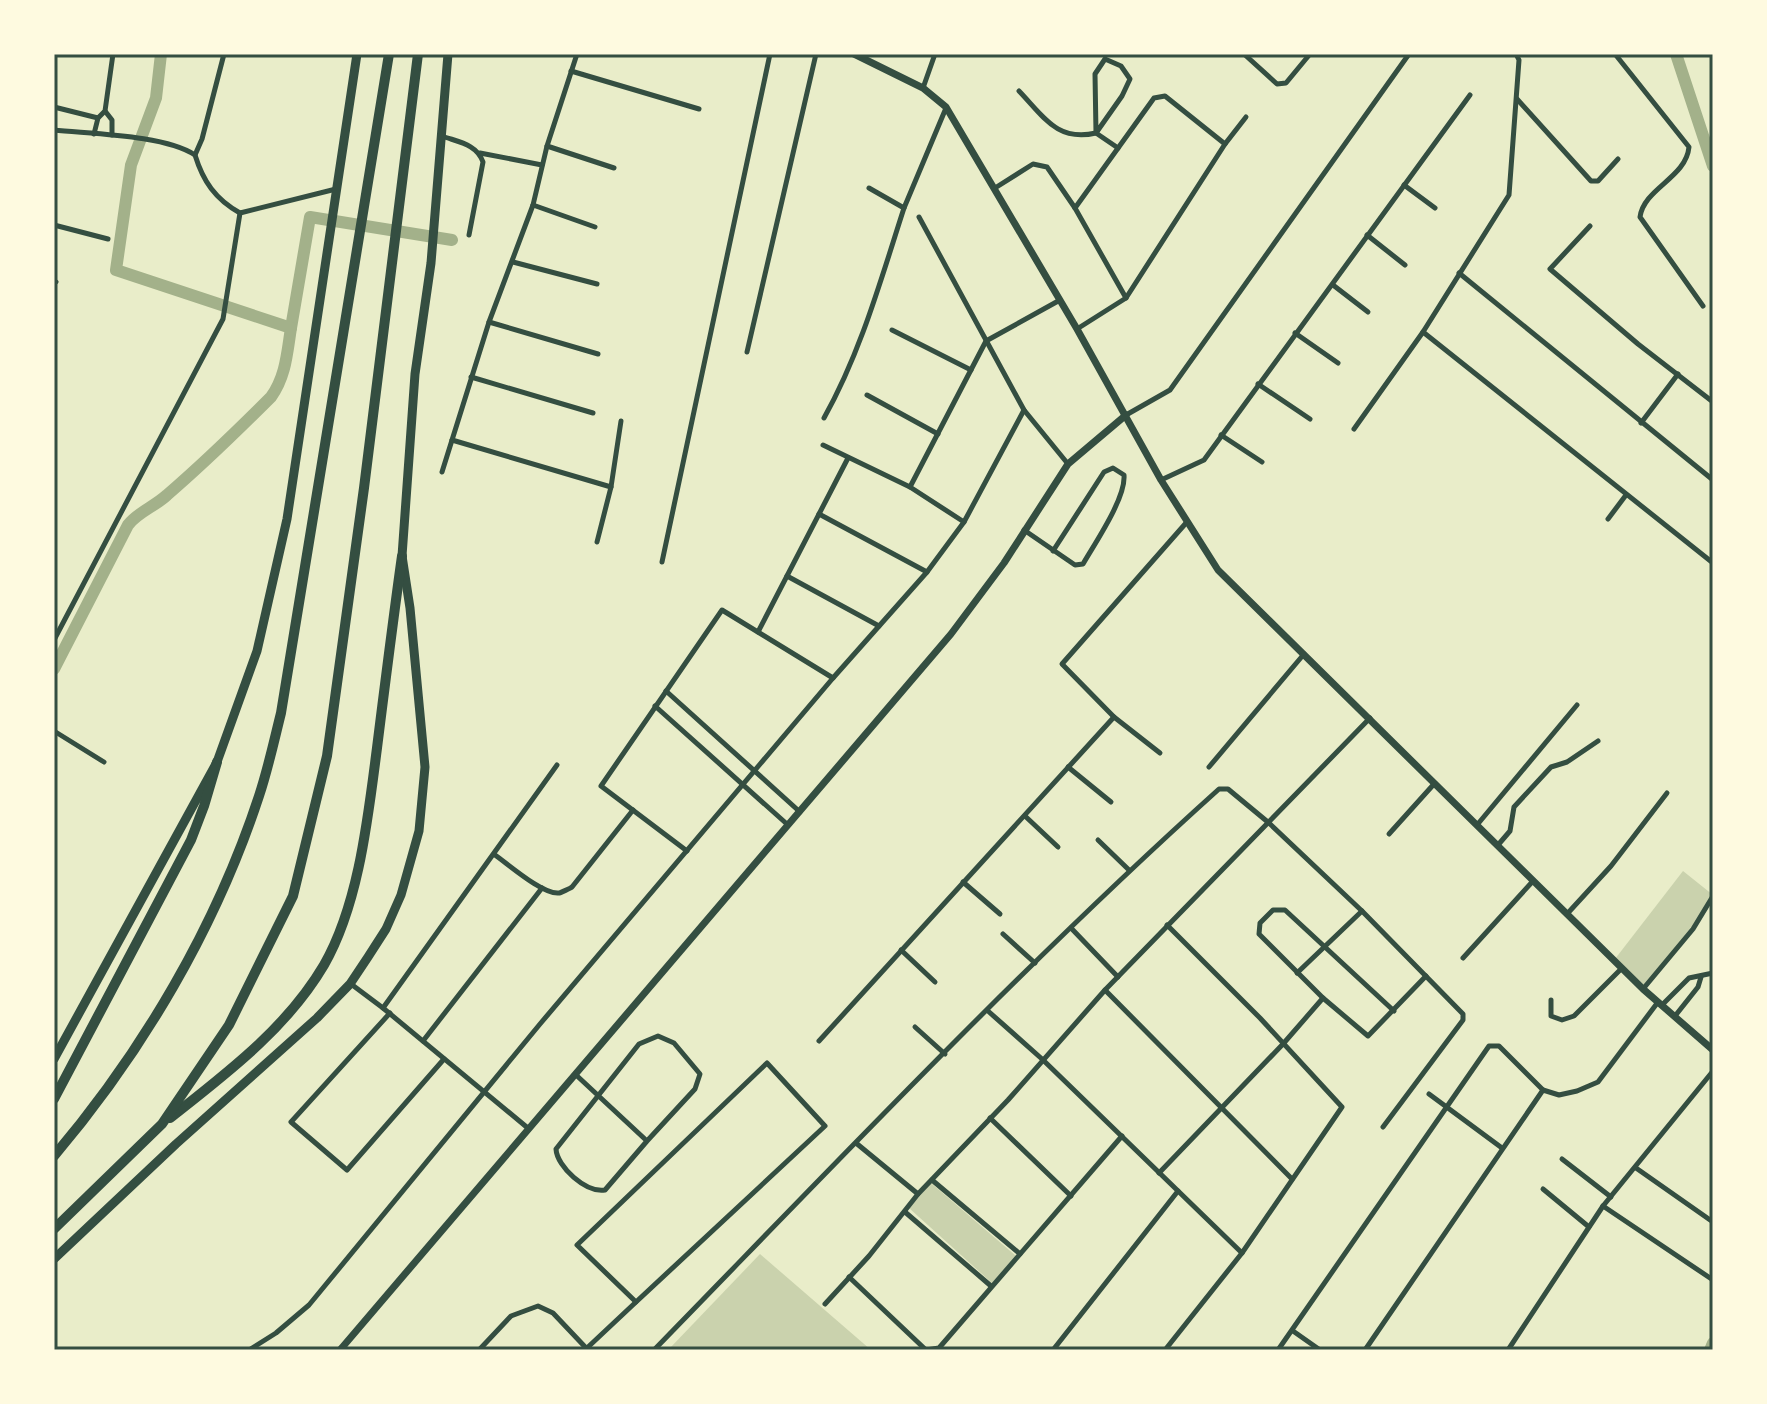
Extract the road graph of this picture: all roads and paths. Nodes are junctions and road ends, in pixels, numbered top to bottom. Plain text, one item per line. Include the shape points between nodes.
1 (113, 54) edge
2 (224, 54) edge
3 (357, 54) edge
4 (389, 54) edge
5 (418, 54) edge
6 (448, 54) edge
7 (577, 54) edge
8 (770, 54) edge
9 (816, 54) edge
10 (854, 54) edge
11 (935, 54) edge
12 (1244, 54) edge
13 (1310, 54) edge
14 (1409, 54) edge
15 (1516, 54) edge
16 (1615, 54) edge
17 (571, 71) junction
18 (923, 88) junction
19 (1019, 91) dead end
20 (1470, 95) dead end
21 (1517, 99) junction
22 (54, 107) edge
23 (946, 107) junction
24 (699, 109) dead end
25 (105, 111) junction
26 (1246, 117) dead end
27 (98, 118) junction
28 (54, 130) edge
29 (1096, 133) junction
30 (94, 134) junction
31 (112, 135) junction
32 (441, 136) junction
33 (1225, 144) junction
34 (547, 146) junction
35 (1118, 148) junction
36 (480, 153) junction
37 (195, 155) junction
38 (1618, 159) dead end
39 (542, 165) junction
40 (614, 168) dead end
41 (1404, 185) junction
42 (869, 188) dead end
43 (995, 188) junction
44 (336, 189) junction
45 (533, 205) junction
46 (904, 208) junction
47 (1075, 208) junction
48 (1435, 208) dead end
49 (240, 213) junction
50 (919, 217) dead end
51 (54, 225) edge
52 (1590, 226) dead end
53 (595, 227) dead end
54 (469, 235) dead end
55 (1367, 235) junction
56 (108, 239) dead end
57 (513, 262) junction
58 (1405, 265) dead end
59 (1459, 273) junction
60 (597, 284) dead end
61 (1333, 285) junction
62 (1126, 298) junction
63 (1060, 300) junction
64 (1703, 306) dead end
65 (1368, 312) dead end
66 (489, 322) junction
67 (1077, 329) junction
68 (892, 330) dead end
69 (1423, 332) junction
70 (1295, 333) junction
71 (986, 341) junction
72 (747, 352) dead end
73 (598, 354) dead end
74 (1338, 363) dead end
75 (971, 370) junction
76 (1678, 374) junction
77 (471, 377) junction
78 (1258, 384) junction
79 (867, 395) dead end
80 (1711, 397) edge
81 (1024, 410) junction
82 (593, 413) dead end
83 (1126, 415) junction
84 (824, 418) dead end
85 (1310, 419) dead end
86 (621, 421) dead end
87 (1641, 423) junction
88 (1354, 429) dead end
89 (938, 434) junction
90 (1221, 435) junction
91 (452, 440) junction
92 (823, 445) dead end
93 (848, 458) junction
94 (1262, 462) dead end
95 (1068, 464) junction
96 (442, 472) dead end
97 (1161, 480) junction
98 (1713, 480) edge
99 (611, 487) junction
100 (910, 487) junction
101 (1626, 495) junction
102 (819, 514) junction
103 (1608, 519) dead end
104 (964, 522) junction
105 (1186, 523) junction
106 (1024, 530) junction
107 (597, 542) dead end
108 (1053, 551) junction
109 (402, 556) junction
110 (662, 562) dead end
111 (1713, 563) edge
112 (927, 572) junction
113 (787, 576) junction
114 (879, 626) junction
115 (758, 632) junction
116 (54, 640) edge
117 (1305, 653) junction
118 (833, 678) junction
119 (666, 691) junction
120 (1577, 705) dead end
121 (655, 706) junction
122 (1114, 717) junction
123 (1370, 718) junction
124 (54, 731) edge
125 (1598, 741) dead end
126 (1160, 753) dead end
127 (104, 762) dead end
128 (217, 762) junction
129 (557, 765) dead end
130 (1068, 767) junction
131 (1209, 767) dead end
132 (755, 771) junction
133 (1434, 784) junction
134 (743, 785) junction
135 (1667, 793) dead end
136 (1111, 802) dead end
137 (633, 810) junction
138 (800, 812) junction
139 (1025, 816) junction
140 (1269, 823) junction
141 (788, 825) junction
142 (1476, 825) junction
143 (1389, 834) dead end
144 (1098, 840) dead end
145 (1497, 846) junction
146 (1058, 847) dead end
147 (687, 851) junction
148 (495, 855) junction
149 (1129, 870) junction
150 (1533, 881) junction
151 (963, 882) junction
152 (542, 888) junction
153 (1713, 896) edge
154 (1362, 911) junction
155 (1000, 914) dead end
156 (1567, 914) junction
157 (1167, 925) junction
158 (1071, 928) junction
159 (1003, 934) dead end
160 (1325, 946) junction
161 (901, 950) junction
162 (1463, 958) dead end
163 (1035, 963) junction
164 (1622, 968) junction
165 (1297, 973) junction
166 (1713, 973) edge
167 (1426, 976) junction
168 (1118, 977) junction
169 (1701, 977) junction
170 (935, 982) dead end
171 (350, 984) junction
172 (1643, 989) junction
173 (1105, 990) junction
174 (1323, 998) junction
175 (1551, 1000) dead end
176 (1660, 1003) junction
177 (383, 1008) junction
178 (988, 1011) junction
179 (1394, 1011) junction
180 (390, 1013) junction
181 (1675, 1016) junction
182 (915, 1027) dead end
183 (423, 1041) junction
184 (819, 1041) dead end
185 (1283, 1044) junction
186 (1713, 1050) edge
187 (945, 1054) junction
188 (54, 1059) edge
189 (444, 1059) junction
190 (1042, 1059) junction
191 (1713, 1071) edge
192 (575, 1074) junction
193 (1543, 1090) junction
194 (485, 1092) junction
195 (1429, 1094) dead end
196 (599, 1097) junction
197 (54, 1099) edge
198 (1448, 1108) junction
199 (1221, 1109) junction
200 (990, 1118) junction
201 (162, 1124) junction
202 (1383, 1127) dead end
203 (529, 1129) junction
204 (1122, 1136) junction
205 (647, 1141) junction
206 (856, 1143) junction
207 (1503, 1148) junction
208 (54, 1156) edge
209 (1562, 1159) dead end
210 (1636, 1168) junction
211 (1159, 1173) junction
212 (1292, 1179) junction
213 (932, 1180) junction
214 (1543, 1189) dead end
215 (1178, 1191) junction
216 (918, 1194) junction
217 (1071, 1196) junction
218 (1611, 1197) junction
219 (1603, 1206) junction
220 (905, 1212) junction
221 (1713, 1222) edge
222 (1589, 1227) junction
223 (54, 1229) edge
224 (1242, 1253) junction
225 (1020, 1254) junction
226 (54, 1259) edge
227 (849, 1277) junction
228 (1713, 1280) edge
229 (991, 1286) junction
230 (636, 1302) junction
231 (825, 1304) dead end
232 (1293, 1331) junction
233 (588, 1349) edge
234 (249, 1350) edge
235 (340, 1350) edge
236 (479, 1350) edge
237 (654, 1350) edge
238 (1053, 1350) edge
239 (1165, 1350) edge
240 (1278, 1350) edge
241 (1320, 1350) edge
242 (1365, 1350) edge
243 (1508, 1350) edge

1 - 25 street
2 - 37 street
3 - 44 main road
4 - 208 highway via 281,713 259,796 225,884 182,972 117,1075
5 - 201 highway via 327,756 293,896 229,1025
6 - 32 main road
7 - 17 street
8 - 110 street
9 - 72 street
10 - 18 street
11 - 18 street
12 - 13 street via 1277,84 1286,83
14 - 83 street via 1170,390
15 - 21 street
16 - 64 street via 1689,147 1679,170 1641,208 1640,217
17 - 24 street
17 - 34 street
18 - 23 street
19 - 29 street via 1054,128 1079,137
20 - 41 street
21 - 38 street via 1591,181 1598,181
21 - 59 street via 1509,195
22 - 27 street
23 - 43 street
23 - 46 street
25 - 27 street
25 - 31 street via 112,120
26 - 33 street
27 - 30 street
28 - 30 street
29 - 29 street via 1095,74 1105,59 1121,66 1130,79
29 - 35 street
30 - 31 street
31 - 37 street via 184,147
32 - 36 street
32 - 109 main road
33 - 35 street via 1159,95
33 - 62 street
34 - 39 street
34 - 40 street
35 - 47 street
36 - 39 street
36 - 54 street via 481,177
37 - 49 street via 209,187
39 - 45 street
41 - 48 street
41 - 55 street
42 - 46 street
43 - 47 street via 1040,164
43 - 63 street
44 - 49 street
44 - 128 main road via 272,594
45 - 53 street
45 - 57 street
46 - 84 street via 859,346
47 - 62 street
49 - 116 street via 223,319
50 - 71 street
51 - 56 street
52 - 76 street via 1550,269
55 - 58 street
55 - 61 street
57 - 60 street
57 - 66 street
59 - 69 street
59 - 87 street
61 - 65 street
61 - 70 street
62 - 67 street
63 - 67 street
63 - 71 street
66 - 73 street
66 - 77 street
67 - 83 street
68 - 75 street
69 - 88 street
69 - 101 street
70 - 74 street
70 - 78 street
71 - 75 street
71 - 81 street
75 - 89 street
76 - 80 street
76 - 87 street
77 - 82 street
77 - 91 street
78 - 85 street
78 - 90 street
79 - 89 street
81 - 95 street
81 - 104 street
83 - 95 street
83 - 97 street
86 - 99 street
87 - 98 street
89 - 100 street
90 - 94 street
90 - 97 street via 1204,460
91 - 96 street
91 - 99 street
92 - 93 street
93 - 100 street
93 - 102 street
95 - 106 street
97 - 105 street
99 - 107 street
100 - 104 street
101 - 103 street
101 - 111 street
102 - 112 street
102 - 113 street
104 - 112 street
105 - 117 street via 1218,570
105 - 122 street via 1063,662 1063,668
106 - 108 street
106 - 138 street via 951,634
108 - 108 street via 1075,565 1083,564 1118,498 1124,475 1113,468 1104,472
109 - 171 main road via 424,734 424,800 401,895
109 - 201 highway via 364,836 337,935 325,963 275,1029
112 - 114 street
113 - 114 street
113 - 115 street
114 - 118 street
115 - 118 street
115 - 119 street via 722,610
117 - 123 street
117 - 131 street
118 - 132 street
119 - 121 street
119 - 132 street
120 - 142 street
121 - 134 street
121 - 137 street via 601,786
122 - 126 street
122 - 130 street
123 - 133 street
123 - 140 street
124 - 127 street
125 - 145 street via 1551,767 1514,807 1510,831
128 - 188 main road
128 - 197 highway via 191,840
129 - 148 street
130 - 136 street
130 - 139 street
132 - 134 street
132 - 138 street
133 - 142 street
133 - 143 street
134 - 141 street
134 - 147 street
135 - 156 street
137 - 147 street
137 - 152 street via 572,887 559,893
138 - 141 street
139 - 146 street
139 - 151 street
140 - 149 street via 1228,789 1219,789
140 - 154 street
140 - 157 street
141 - 192 street
142 - 145 street
144 - 149 street
145 - 150 street
147 - 194 street
148 - 152 street
148 - 177 street
149 - 158 street
150 - 156 street
150 - 162 street
151 - 155 street
151 - 161 street
152 - 183 street
153 - 172 street
154 - 160 street
154 - 167 street
156 - 164 street
157 - 168 street
157 - 185 street
158 - 163 street
158 - 168 street
159 - 163 street
160 - 165 street
160 - 165 street via 1285,910 1273,910 1260,923 1259,934
160 - 179 street
161 - 170 street
161 - 184 street
163 - 178 street
164 - 172 street
164 - 175 street via 1574,1016 1551,1016
165 - 174 street
166 - 169 street
167 - 179 street
167 - 202 street via 1461,1010 1463,1020
168 - 173 street
169 - 176 street via 1689,978
169 - 181 street
171 - 177 street
171 - 226 main road
172 - 176 street
173 - 190 street
173 - 199 street
174 - 179 street via 1365,1036
174 - 185 street
176 - 181 street
176 - 193 street via 1598,1082 1559,1095
177 - 180 street
178 - 187 street
178 - 190 street
180 - 183 street
180 - 189 street via 291,1122 347,1170
181 - 186 street
182 - 187 street
183 - 189 street
185 - 199 street
185 - 212 street via 1342,1107
187 - 206 street
189 - 194 street
190 - 200 street
190 - 204 street
191 - 210 street
192 - 196 street
192 - 203 street
193 - 198 street via 1494,1044
193 - 207 street
194 - 203 street
194 - 234 street via 309,1305
195 - 198 street
196 - 205 street
196 - 205 street via 556,1149 560,1165 591,1189 605,1190
196 - 205 street via 639,1044 658,1036 674,1043 700,1074 695,1089
198 - 207 street
198 - 232 street
199 - 211 street
199 - 212 street
200 - 213 street
200 - 217 street
201 - 223 highway
203 - 235 street
204 - 211 street
204 - 217 street
206 - 216 street
206 - 237 street
207 - 242 street
209 - 218 street
210 - 218 street
210 - 221 street
211 - 215 street
212 - 224 street
213 - 216 street
213 - 225 street
214 - 222 street
215 - 224 street
215 - 238 street
216 - 220 street
217 - 225 street
218 - 219 street
219 - 222 street
219 - 228 street
220 - 227 street
220 - 229 street
222 - 243 street
224 - 239 street
225 - 229 street
227 - 229 street via 926,1350 939,1348
227 - 231 street
230 - 230 street via 577,1245 767,1063 825,1126
230 - 233 street
232 - 240 street
232 - 241 street
233 - 236 street via 553,1313 538,1306 511,1316

